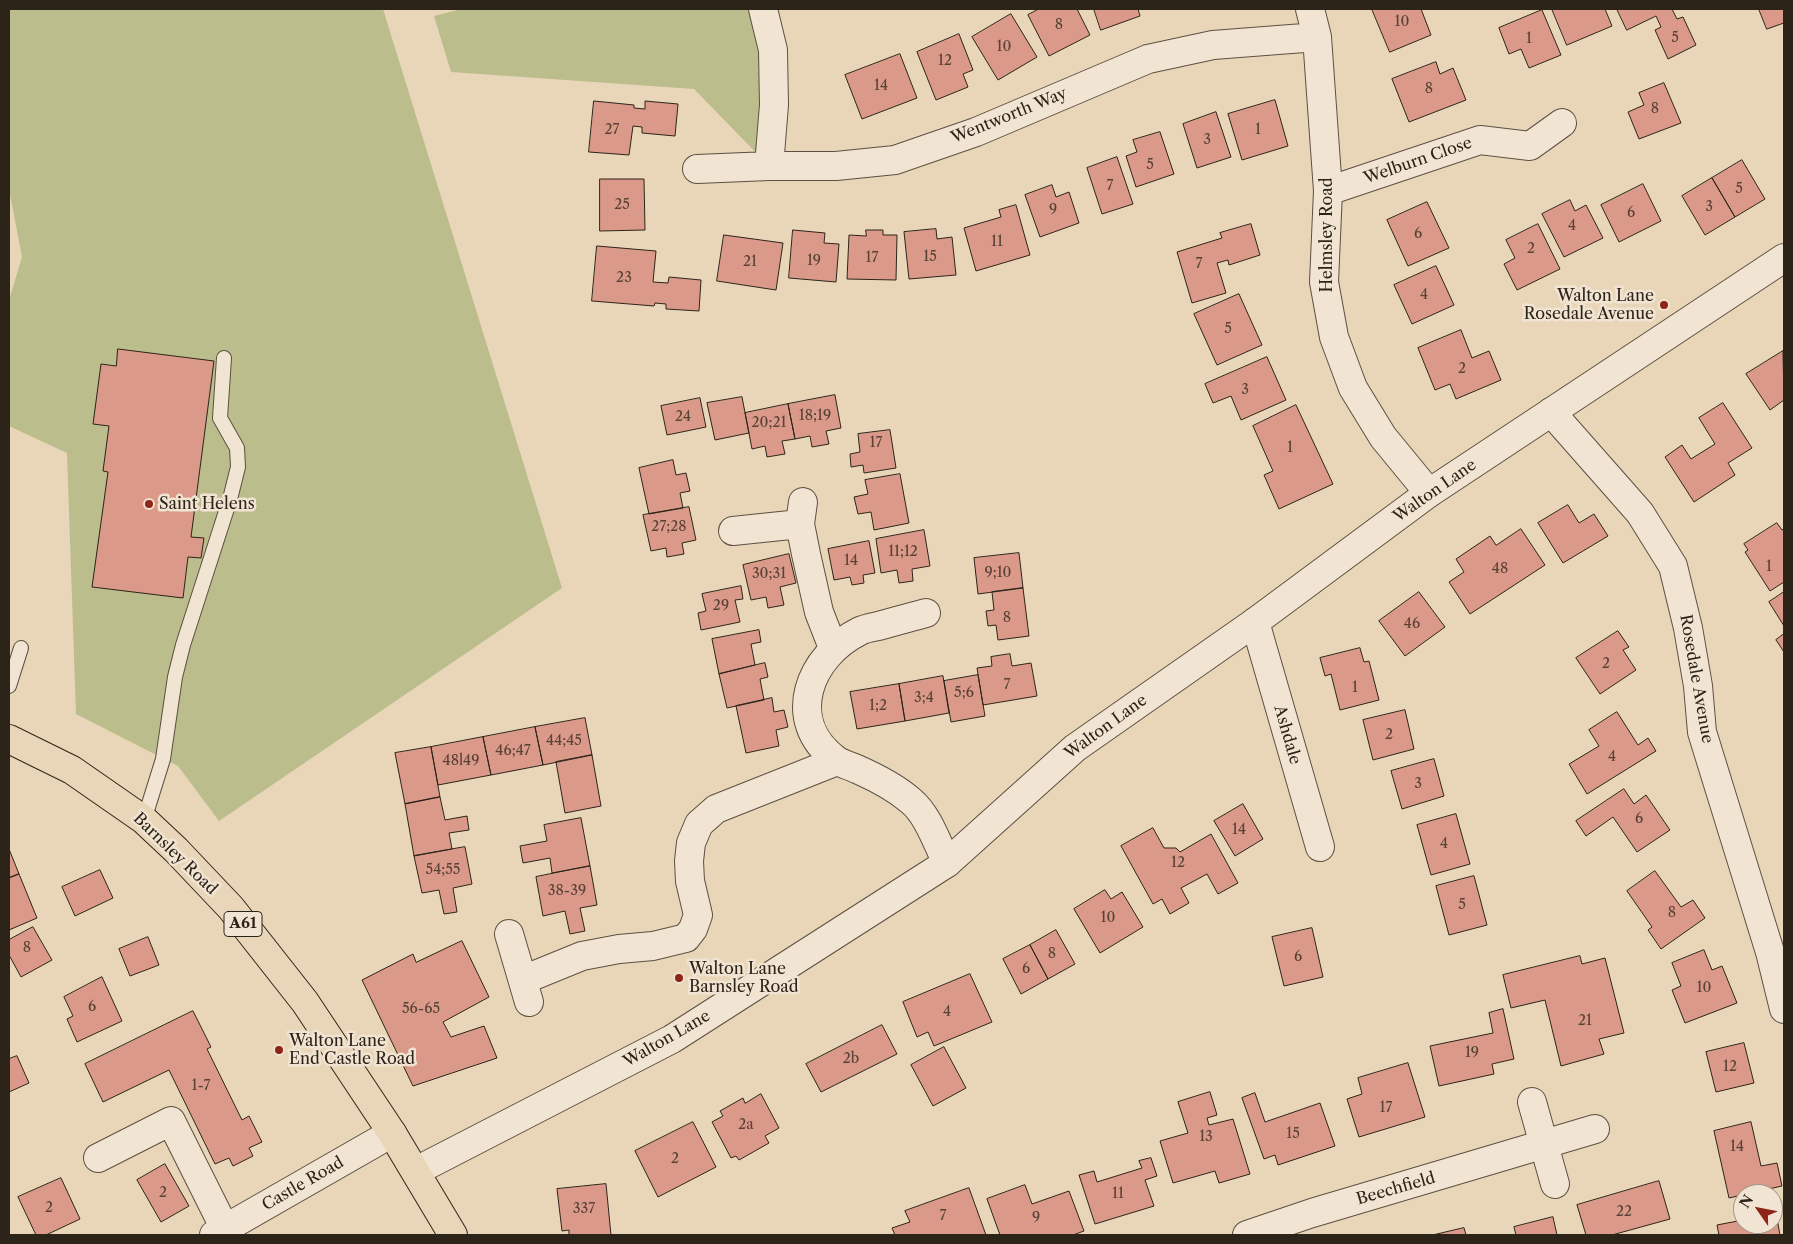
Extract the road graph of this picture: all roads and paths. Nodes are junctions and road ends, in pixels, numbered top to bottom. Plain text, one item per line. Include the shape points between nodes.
1 (763, 9) edge
2 (1310, 9) edge
3 (1317, 37) junction
4 (1562, 123) dead end
5 (769, 166) junction
6 (698, 169) dead end
7 (1328, 192) junction
8 (1784, 258) edge
9 (224, 358) dead end
10 (1551, 412) junction
11 (1428, 493) junction
12 (733, 531) dead end
13 (926, 612) dead end
14 (1255, 622) junction
15 (21, 648) dead end
16 (833, 648) junction
17 (9, 686) edge
18 (9, 739) edge
19 (836, 761) junction
20 (144, 820) junction
21 (1320, 847) dead end
22 (947, 863) junction
23 (509, 934) dead end
24 (1784, 1009) edge
25 (1532, 1102) dead end
26 (1595, 1129) dead end
27 (392, 1133) junction
28 (1544, 1145) junction
29 (98, 1158) dead end
30 (416, 1171) junction
31 (1555, 1184) dead end
32 (219, 1232) edge
33 (453, 1235) edge
34 (1248, 1235) edge

1 - 5 street via 773,50 774,105
2 - 3 street, Helmsley Road
3 - 5 street, Wentworth Way via 1213,45 1148,60 976,132 895,160 836,166
3 - 7 street, Helmsley Road
4 - 7 street, Welburn Close via 1530,146 1480,140
5 - 6 street, Wentworth Way
7 - 11 street, Helmsley Road via 1324,282 1334,337 1353,388 1384,437
8 - 10 street, Walton Lane
9 - 20 lane via 220,418 237,448 238,467 183,645 175,677 164,759
10 - 11 street, Walton Lane
10 - 24 street, Rosedale Avenue via 1640,513 1673,566 1688,628 1702,732 1770,952
11 - 14 street, Walton Lane
12 - 16 street via 801,513 819,612
13 - 16 street via 860,630
14 - 21 street, Ashdale
14 - 22 street, Walton Lane via 1075,748
15 - 17 lane
16 - 19 street via 809,686 806,708 810,728 819,745
18 - 20 main road, Barnsley Road / A61 via 72,770
19 - 22 street via 875,777 913,802 926,820
19 - 23 street via 716,809 698,824 689,861 698,915 686,938 582,956 526,991
20 - 27 main road, Barnsley Road / A61 via 231,908 305,1002
22 - 30 street, Walton Lane via 672,1039
25 - 28 street
26 - 28 street, Beechfield
27 - 30 main road, Barnsley Road / A61
27 - 32 street, Castle Road
28 - 31 street
28 - 34 street, Beechfield
29 - 32 street via 170,1121
30 - 33 main road, Barnsley Road / A61

